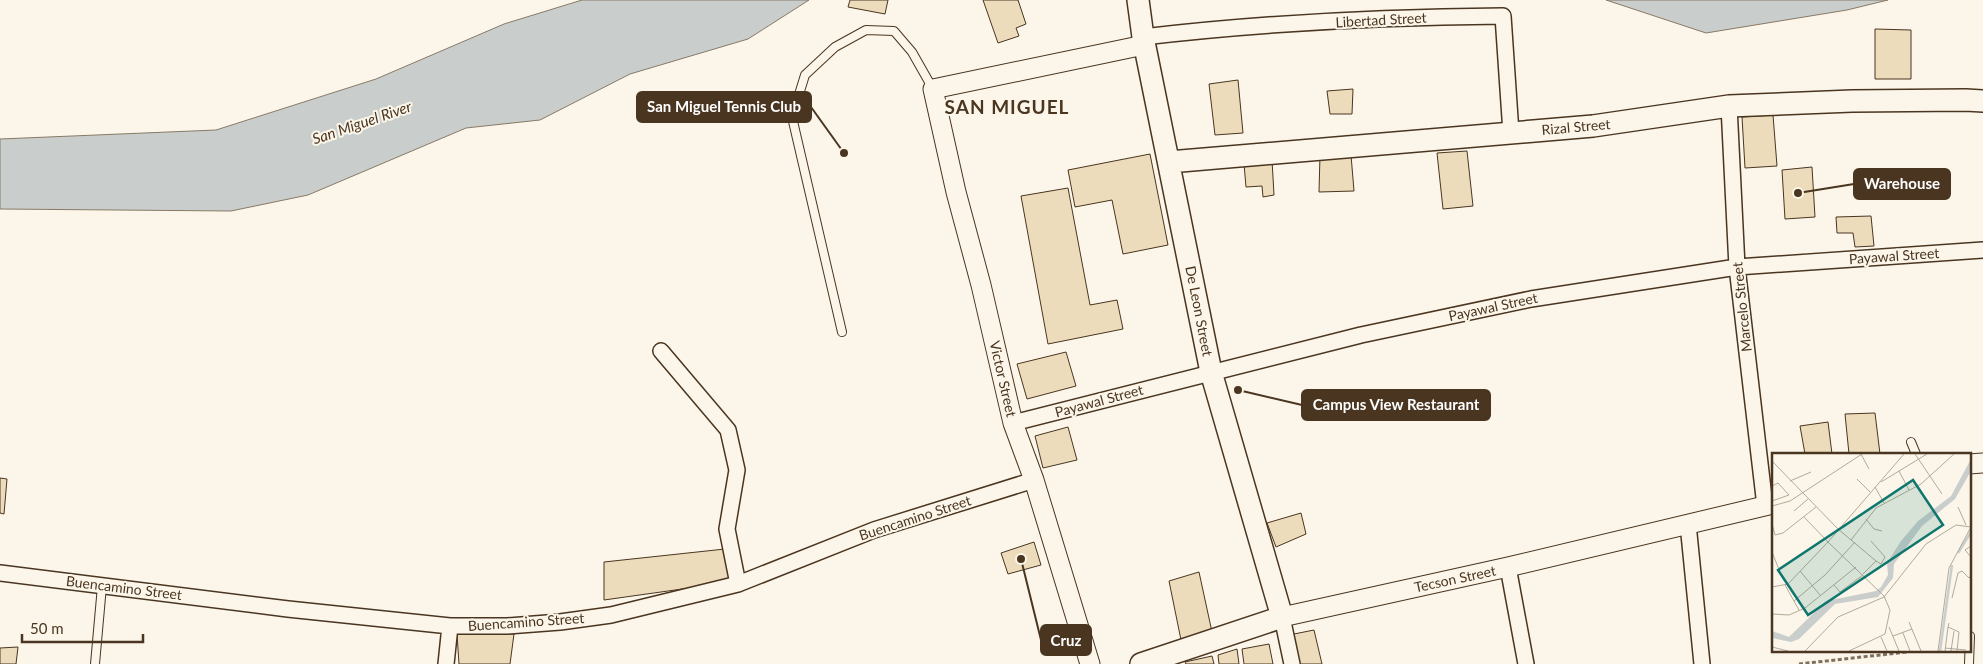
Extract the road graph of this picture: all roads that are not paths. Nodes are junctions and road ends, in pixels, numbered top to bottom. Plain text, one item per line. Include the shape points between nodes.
1 (1138, 0) edge
2 (1143, 41) junction
3 (933, 90) junction
4 (1983, 101) edge
5 (1729, 106) junction
6 (1511, 133) junction
7 (1169, 162) junction
8 (1983, 250) edge
9 (1737, 267) junction
10 (842, 332) dead end
11 (661, 351) dead end
12 (1211, 372) junction
13 (1013, 424) junction
14 (1911, 442) dead end
15 (1916, 453) edge
16 (1970, 464) edge
17 (1983, 464) edge
18 (1034, 480) junction
19 (1769, 505) edge
20 (1688, 524) junction
21 (1508, 567) junction
22 (0, 573) edge
23 (738, 584) junction
24 (102, 586) junction
25 (1282, 617) junction
26 (450, 626) junction
27 (95, 664) edge
28 (446, 664) edge
29 (1090, 664) edge
30 (1141, 664) edge
31 (1292, 664) edge
32 (1526, 664) edge
33 (1702, 664) edge

1 - 2 main road, De Leon Street
2 - 3 street, Libertad Street
2 - 6 street, Libertad Street via 1228,27 1503,16
2 - 7 main road, De Leon Street
3 - 10 lane via 912,52 894,31 866,30 836,48 805,75 792,117
3 - 13 street, Victor Street
4 - 5 main road, Rizal Street via 1852,101
5 - 6 main road, Rizal Street via 1610,124
5 - 9 street, Marcelo Street
6 - 7 main road, Rizal Street
7 - 12 main road, De Leon Street
8 - 9 street, Payawal Street
9 - 12 street, Payawal Street via 1531,299 1361,335
9 - 19 street, Marcelo Street
11 - 23 street via 728,430 737,470 727,529
12 - 13 street, Payawal Street
12 - 25 main road, De Leon Street
13 - 18 street, Victor Street
14 - 15 lane
16 - 17 street
18 - 23 street, Buencamino Street via 874,530
18 - 29 street, Victor Street
19 - 20 street, Tecson Street
20 - 21 street, Tecson Street
20 - 33 street
21 - 25 street, Tecson Street
21 - 32 street
22 - 24 street, Buencamino Street
23 - 26 street, Buencamino Street via 602,616 507,626
24 - 26 street, Buencamino Street
24 - 27 lane
25 - 30 main road, Tecson Street
25 - 31 street
26 - 28 street

